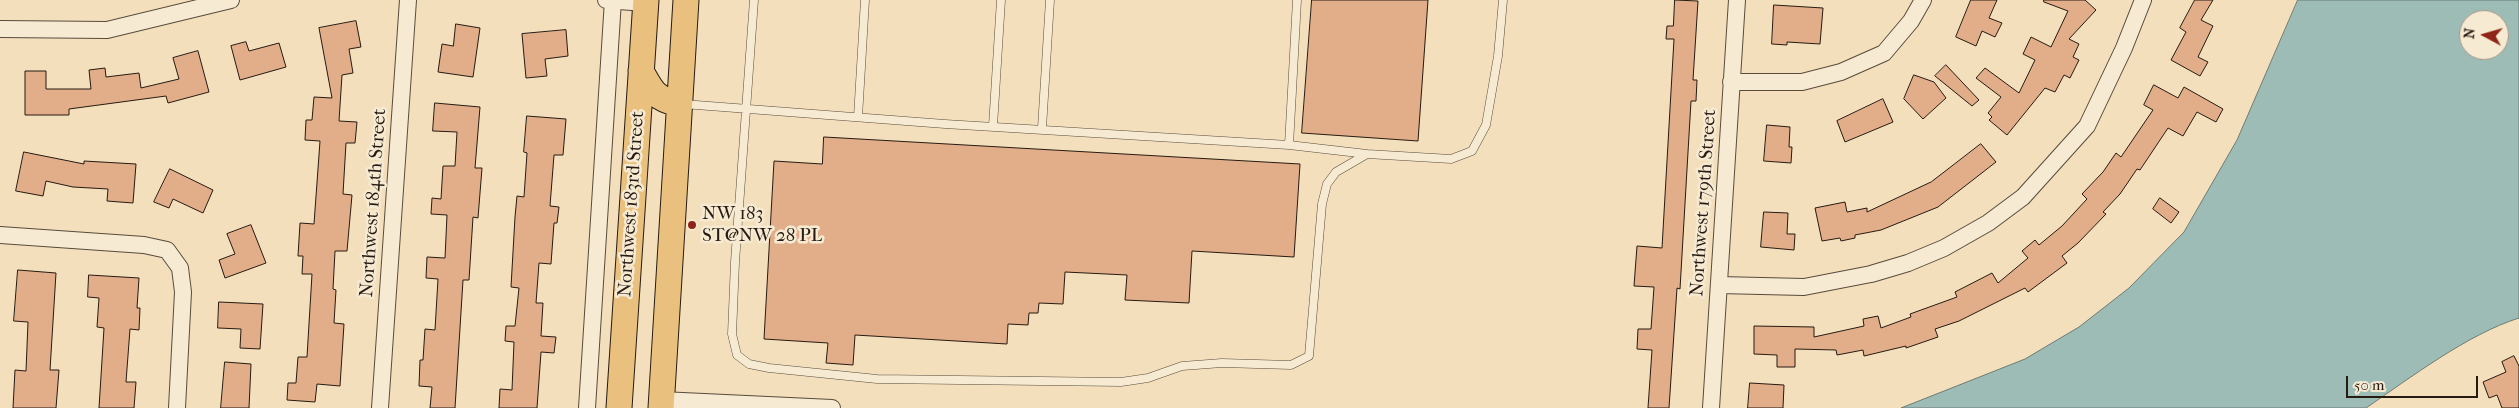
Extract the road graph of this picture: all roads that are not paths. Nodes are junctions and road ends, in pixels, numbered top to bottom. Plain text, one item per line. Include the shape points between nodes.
1 (231, 0) edge
2 (408, 0) edge
3 (606, 0) edge
4 (613, 0) edge
5 (686, 0) edge
6 (754, 0) edge
7 (865, 0) edge
8 (1001, 0) edge
9 (1050, 0) edge
10 (1297, 0) edge
11 (1503, 0) edge
12 (1737, 0) edge
13 (1923, 0) edge
14 (2143, 0) edge
15 (646, 1) edge
16 (0, 29) edge
17 (641, 71) junction
18 (1732, 82) junction
19 (679, 104) junction
20 (748, 109) junction
21 (858, 117) junction
22 (993, 126) junction
23 (1042, 128) junction
24 (1289, 145) junction
25 (1367, 154) junction
26 (0, 235) edge
27 (1719, 285) junction
28 (661, 404) edge
29 (177, 408) edge
30 (380, 408) edge
31 (587, 408) edge
32 (619, 408) edge
33 (832, 408) edge
34 (1711, 408) edge

1 - 16 street via 107,30
2 - 30 street, Northwest 184th Street
3 - 4 street
4 - 15 street
4 - 31 street
5 - 19 main road
6 - 20 lane
7 - 21 lane
8 - 22 lane
9 - 23 lane
10 - 24 lane
11 - 25 lane via 1498,56 1486,125 1472,151 1451,158
12 - 18 street, Northwest 179th Street
13 - 18 street via 1911,21 1884,53 1841,72 1802,82
14 - 27 street via 2087,126 2023,197 1988,223 1944,248 1871,274 1804,286
15 - 17 main road, Northwest 183rd Street
17 - 19 main road via 650,88 663,101
17 - 32 main road, Northwest 183rd Street
18 - 27 street, Northwest 179th Street
19 - 20 lane
19 - 28 main road
20 - 21 lane
20 - 25 lane via 735,262 732,334 737,355 749,364 769,368 877,379 1122,382 1148,378 1182,366 1222,363 1291,365 1309,356 1322,204 1327,184 1336,172
21 - 22 lane
22 - 23 lane
23 - 24 lane
24 - 25 lane
26 - 29 street via 144,244 167,250 180,268 183,292
27 - 34 street, Northwest 179th Street
28 - 33 street

